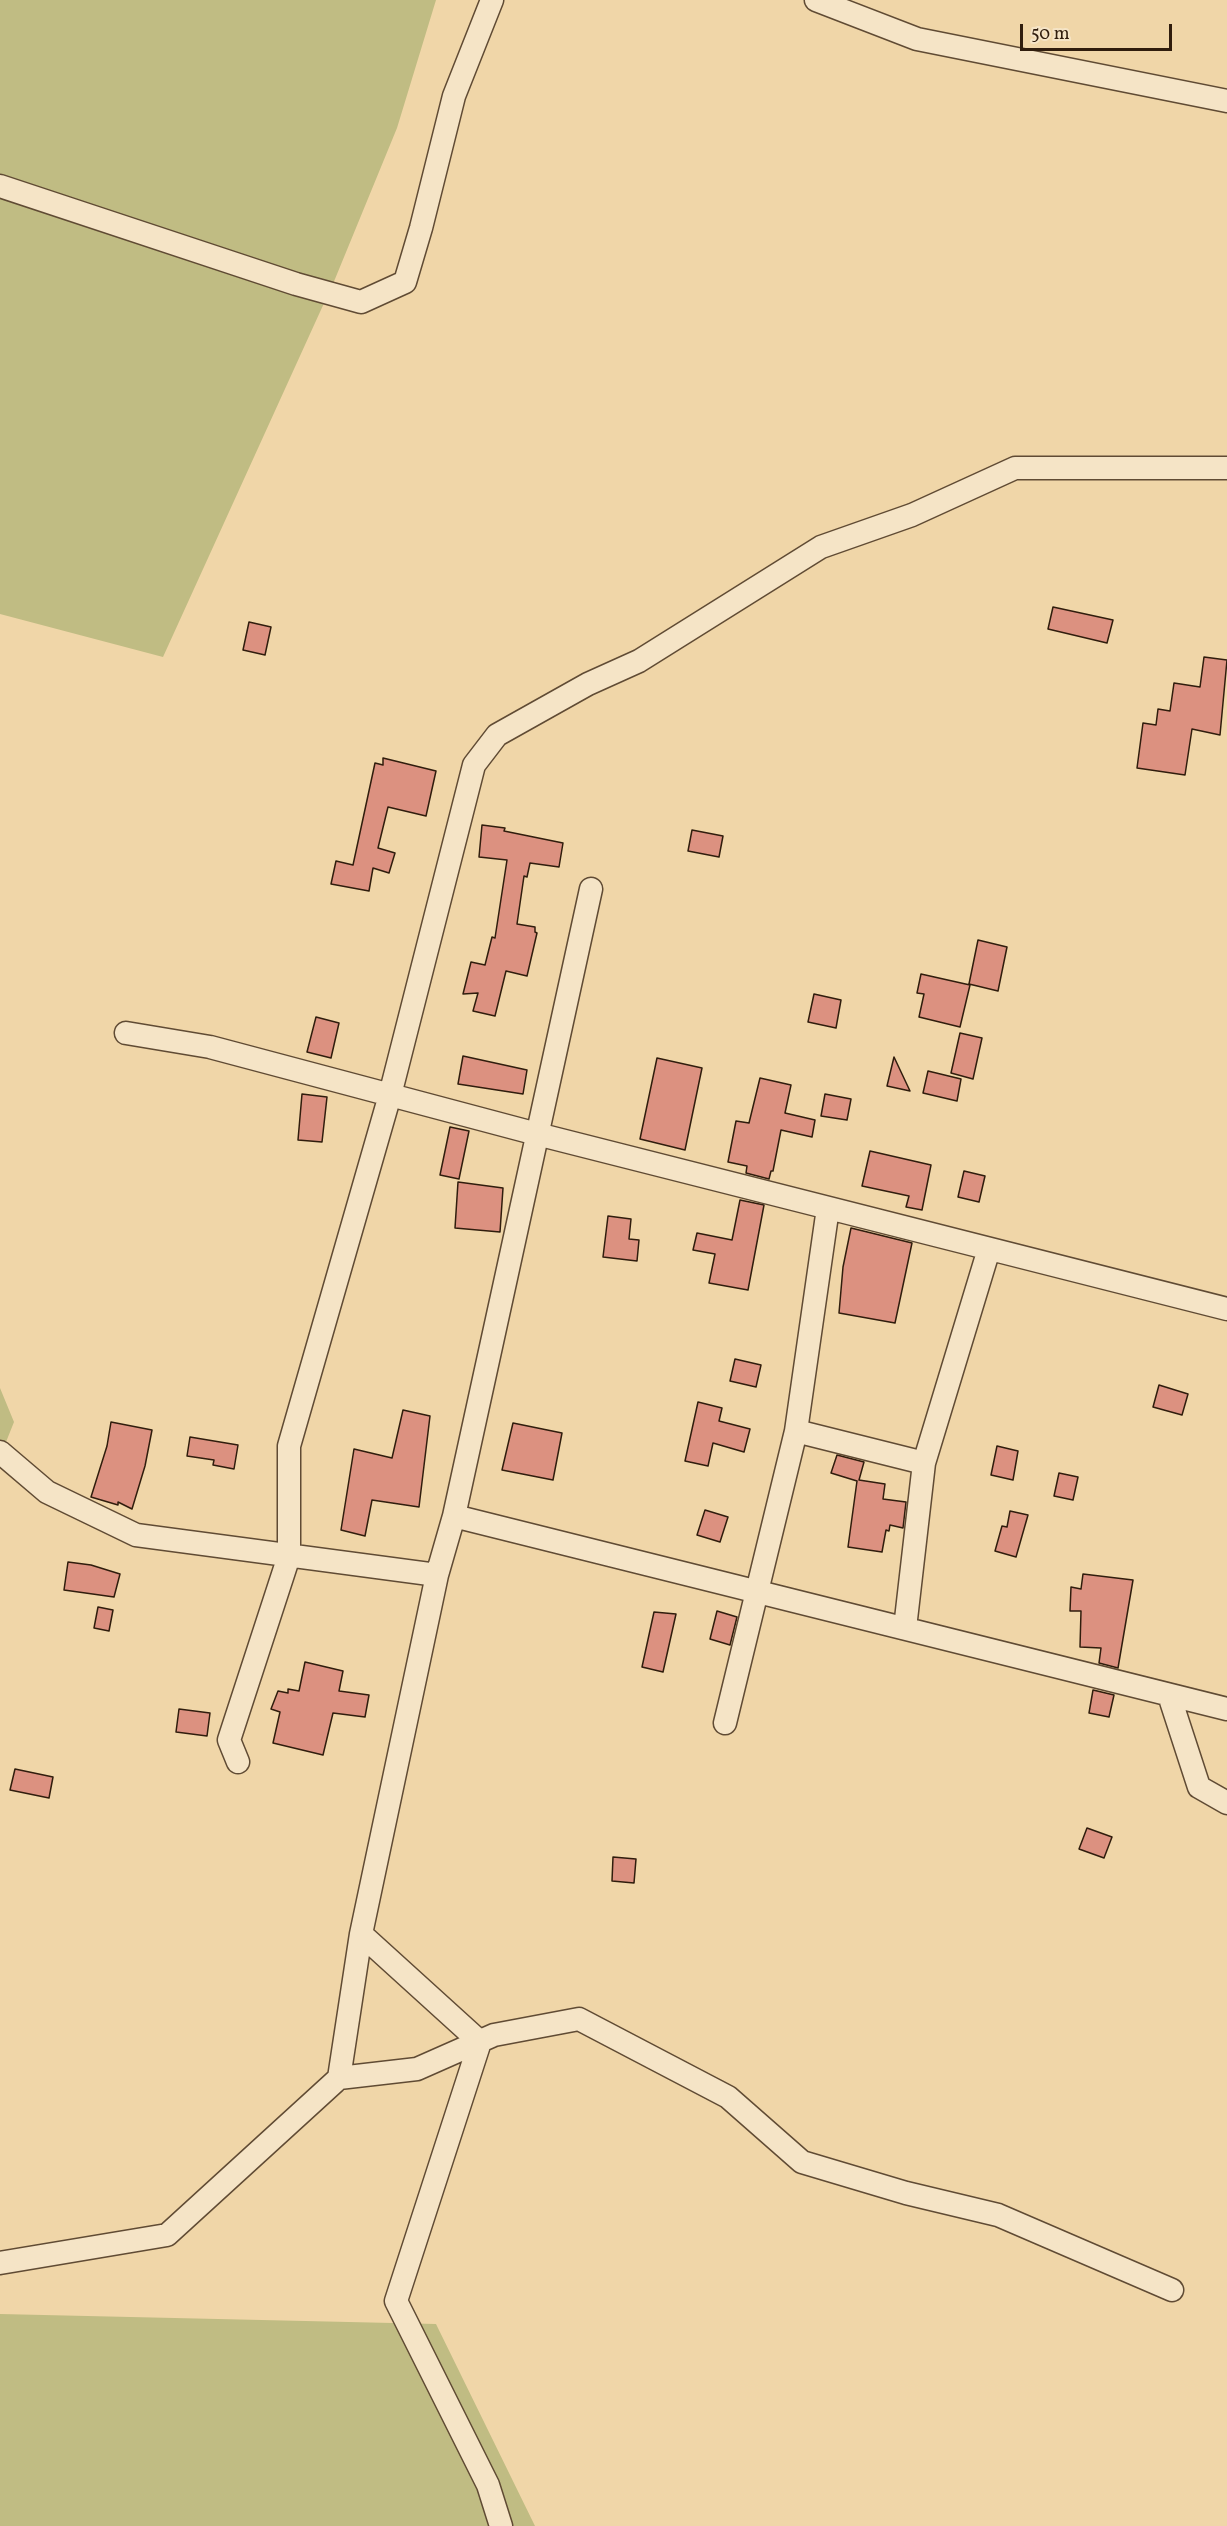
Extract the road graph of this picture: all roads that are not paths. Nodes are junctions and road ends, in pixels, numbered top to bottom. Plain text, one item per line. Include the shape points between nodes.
1 (492, 0) edge
2 (816, 0) edge
3 (1227, 101) edge
4 (0, 186) edge
5 (1227, 468) edge
6 (591, 889) dead end
7 (126, 1032) dead end
8 (390, 1095) junction
9 (537, 1134) junction
10 (828, 1208) junction
11 (989, 1249) junction
12 (1227, 1310) edge
13 (796, 1431) junction
14 (0, 1452) edge
15 (924, 1463) junction
16 (454, 1516) junction
17 (289, 1556) junction
18 (437, 1575) junction
19 (757, 1592) junction
20 (904, 1628) junction
21 (1169, 1695) junction
22 (1227, 1709) edge
23 (725, 1723) dead end
24 (238, 1762) dead end
25 (1227, 1803) edge
26 (361, 1934) junction
27 (480, 2042) junction
28 (339, 2079) junction
29 (0, 2263) edge
30 (1172, 2290) dead end
31 (501, 2526) edge

1 - 4 street via 454,96 405,282 362,302
2 - 3 street via 917,39
5 - 8 street via 1015,468 912,515 821,547 639,661 588,684 497,735 474,765
6 - 9 street
7 - 8 street via 210,1047
8 - 9 street
8 - 17 street via 289,1446
9 - 10 street
9 - 16 street
10 - 11 street
10 - 13 street
11 - 12 street
11 - 15 street
13 - 15 street
13 - 19 street
14 - 17 street via 47,1492 136,1535
15 - 20 street
16 - 18 street
16 - 19 street
17 - 18 street
17 - 24 street via 228,1740
18 - 26 street
19 - 20 street
19 - 23 street
20 - 21 street
21 - 22 street
21 - 25 street via 1199,1787
26 - 27 street
26 - 28 street
27 - 28 street via 417,2069
27 - 30 street via 494,2035 579,2019 728,2097 802,2162 998,2216
27 - 31 street via 396,2301 488,2485
28 - 29 street via 167,2235

